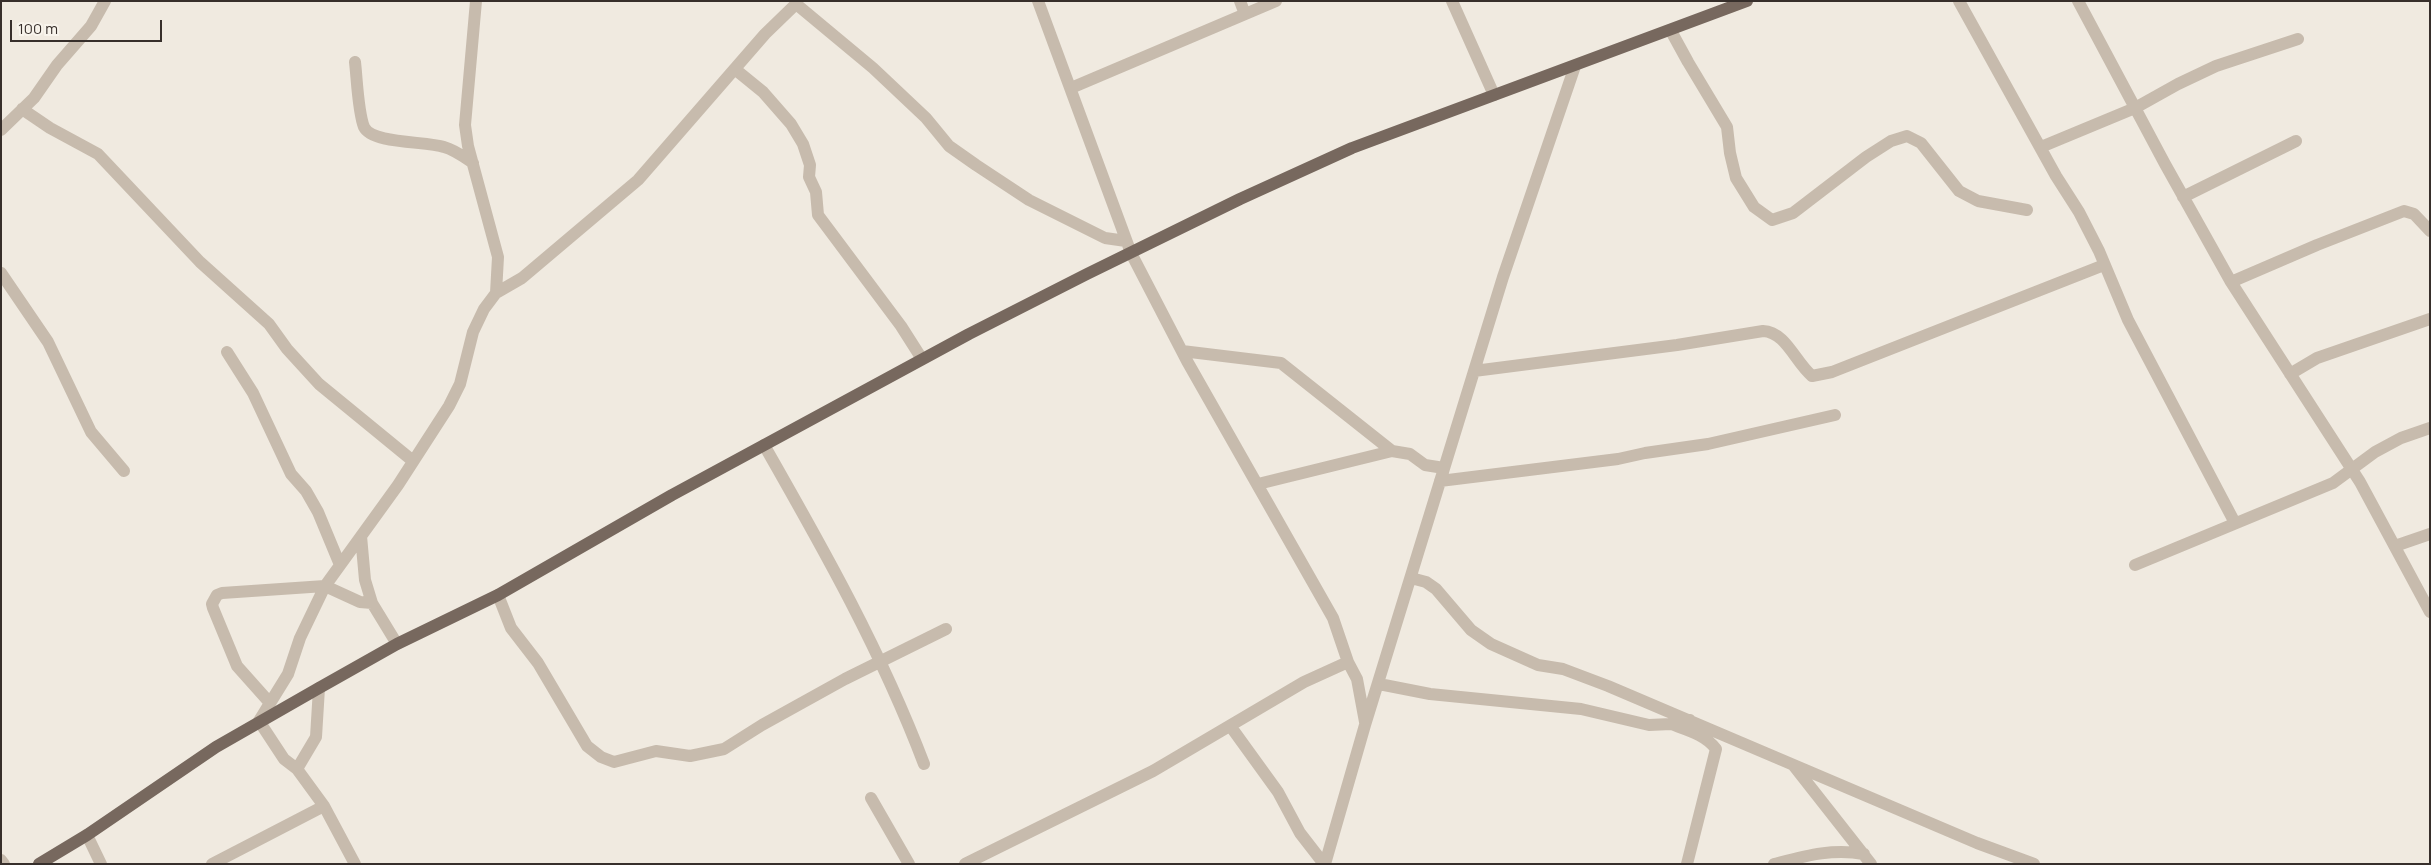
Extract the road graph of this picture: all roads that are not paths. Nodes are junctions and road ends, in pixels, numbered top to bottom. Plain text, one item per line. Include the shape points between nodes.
1 (105, 1) edge
2 (476, 1) edge
3 (1038, 1) edge
4 (1240, 1) edge
5 (1276, 1) edge
6 (1452, 1) edge
7 (1747, 1) edge
8 (1959, 1) edge
9 (2078, 1) edge
10 (796, 3) edge
11 (1246, 14) junction
12 (1672, 31) junction
13 (2298, 38) dead end
14 (355, 62) dead end
15 (1575, 66) junction
16 (736, 70) junction
17 (1071, 88) junction
18 (1494, 95) junction
19 (2135, 108) junction
20 (22, 109) junction
21 (1, 130) edge
22 (2296, 141) dead end
23 (2041, 147) junction
24 (473, 164) junction
25 (2183, 197) junction
26 (2027, 210) dead end
27 (2430, 231) edge
28 (1126, 241) junction
29 (1131, 253) junction
30 (2104, 265) junction
31 (1, 272) edge
32 (2231, 282) junction
33 (496, 293) junction
34 (2430, 319) edge
35 (1182, 351) junction
36 (227, 352) dead end
37 (922, 360) junction
38 (1474, 371) junction
39 (2290, 374) junction
40 (1835, 416) dead end
41 (2430, 428) edge
42 (764, 445) junction
43 (1392, 451) junction
44 (413, 461) junction
45 (1444, 468) junction
46 (2352, 469) junction
47 (124, 470) dead end
48 (1440, 481) junction
49 (1258, 484) junction
50 (2235, 523) junction
51 (2430, 534) edge
52 (361, 536) junction
53 (2395, 546) junction
54 (340, 565) junction
55 (2136, 565) dead end
56 (1411, 578) junction
57 (325, 586) junction
58 (498, 595) junction
59 (372, 603) junction
60 (2430, 612) edge
61 (946, 629) dead end
62 (397, 644) junction
63 (882, 661) junction
64 (1348, 662) junction
65 (1379, 684) junction
66 (318, 688) junction
67 (270, 703) junction
68 (1690, 720) junction
69 (259, 721) junction
70 (1671, 724) junction
71 (1365, 725) junction
72 (1231, 727) junction
73 (1792, 763) junction
74 (924, 764) dead end
75 (297, 769) junction
76 (871, 798) dead end
77 (324, 806) junction
78 (87, 835) junction
79 (1867, 859) edge
80 (1, 860) edge
81 (4, 864) edge
82 (39, 864) edge
83 (101, 864) edge
84 (212, 864) edge
85 (355, 864) edge
86 (909, 864) edge
87 (965, 864) edge
88 (1325, 864) edge
89 (1687, 864) edge
90 (1774, 864) edge
91 (2034, 864) edge

1 - 20 street via 92,26
2 - 24 street via 465,124
3 - 17 street
4 - 11 street
5 - 11 street
6 - 18 street
7 - 12 main road
8 - 23 street
9 - 19 street
10 - 16 street
10 - 28 street via 873,68 926,118 950,146 969,160 1029,200 1105,238
11 - 17 street
12 - 15 main road
12 - 26 street via 1727,127 1736,178 1754,207 1772,220 1792,214 1866,157 1891,141 1907,136 1921,144 1960,191 1978,201
13 - 19 street via 2216,66
14 - 24 street via 367,131 377,137 444,147
15 - 18 main road
15 - 38 street via 1553,124
16 - 33 street via 638,180 522,278
16 - 37 street via 763,92 791,124 808,159 818,215 901,326
17 - 28 street
18 - 29 main road via 1352,148
19 - 23 street
19 - 25 street
20 - 21 street
20 - 44 street via 98,154 200,262 269,324 319,384
22 - 25 street
23 - 30 street via 2079,212
24 - 33 street via 498,257
25 - 32 street
27 - 32 street via 2414,214 2404,211
28 - 29 street
29 - 35 street
29 - 37 main road
30 - 38 street via 1841,368 1812,376 1778,336 1763,331
30 - 50 street via 2128,320
31 - 47 street via 48,342 91,432
32 - 39 street
33 - 44 street via 473,332 460,384
34 - 39 street via 2317,358
35 - 43 street via 1281,363
35 - 49 street
36 - 54 street via 253,393 291,474 318,512
37 - 42 main road
38 - 45 street
39 - 46 street
40 - 48 street via 1708,444 1618,459
41 - 46 street via 2401,438
42 - 58 main road
42 - 63 street via 830,560
43 - 45 street via 1410,454 1425,465
43 - 49 street
44 - 52 street
45 - 48 street
46 - 50 street via 2333,482
46 - 53 street
48 - 56 street
49 - 64 street via 1333,618
50 - 55 street
51 - 53 street
52 - 54 street
52 - 59 street via 364,580
53 - 60 street
54 - 57 street
56 - 65 street
56 - 68 street via 1436,589 1471,630 1491,644 1538,665 1563,669
57 - 59 street via 360,602
57 - 67 street via 300,638 288,674
57 - 67 street via 222,593 214,599 213,608 237,666
58 - 62 main road
58 - 63 street via 511,628 538,663 587,746 601,758 614,762 656,751 690,756 724,749 770,720
59 - 62 street
61 - 63 street
62 - 66 main road
63 - 74 street
64 - 71 street via 1357,679
64 - 72 street via 1304,682
65 - 70 street via 1430,694 1581,708 1649,725
65 - 71 street
66 - 69 main road
66 - 75 street via 316,737
67 - 69 street
68 - 70 street
68 - 73 street
69 - 75 street via 284,758
69 - 78 main road
70 - 89 street via 1699,735 1716,749
71 - 88 street
72 - 87 street via 1153,771
72 - 88 street via 1278,792 1300,833
73 - 79 street
73 - 91 street
75 - 77 street
76 - 86 street
77 - 84 street
77 - 85 street
78 - 82 main road
78 - 83 street
79 - 90 street via 1845,850 1826,851
80 - 81 street

